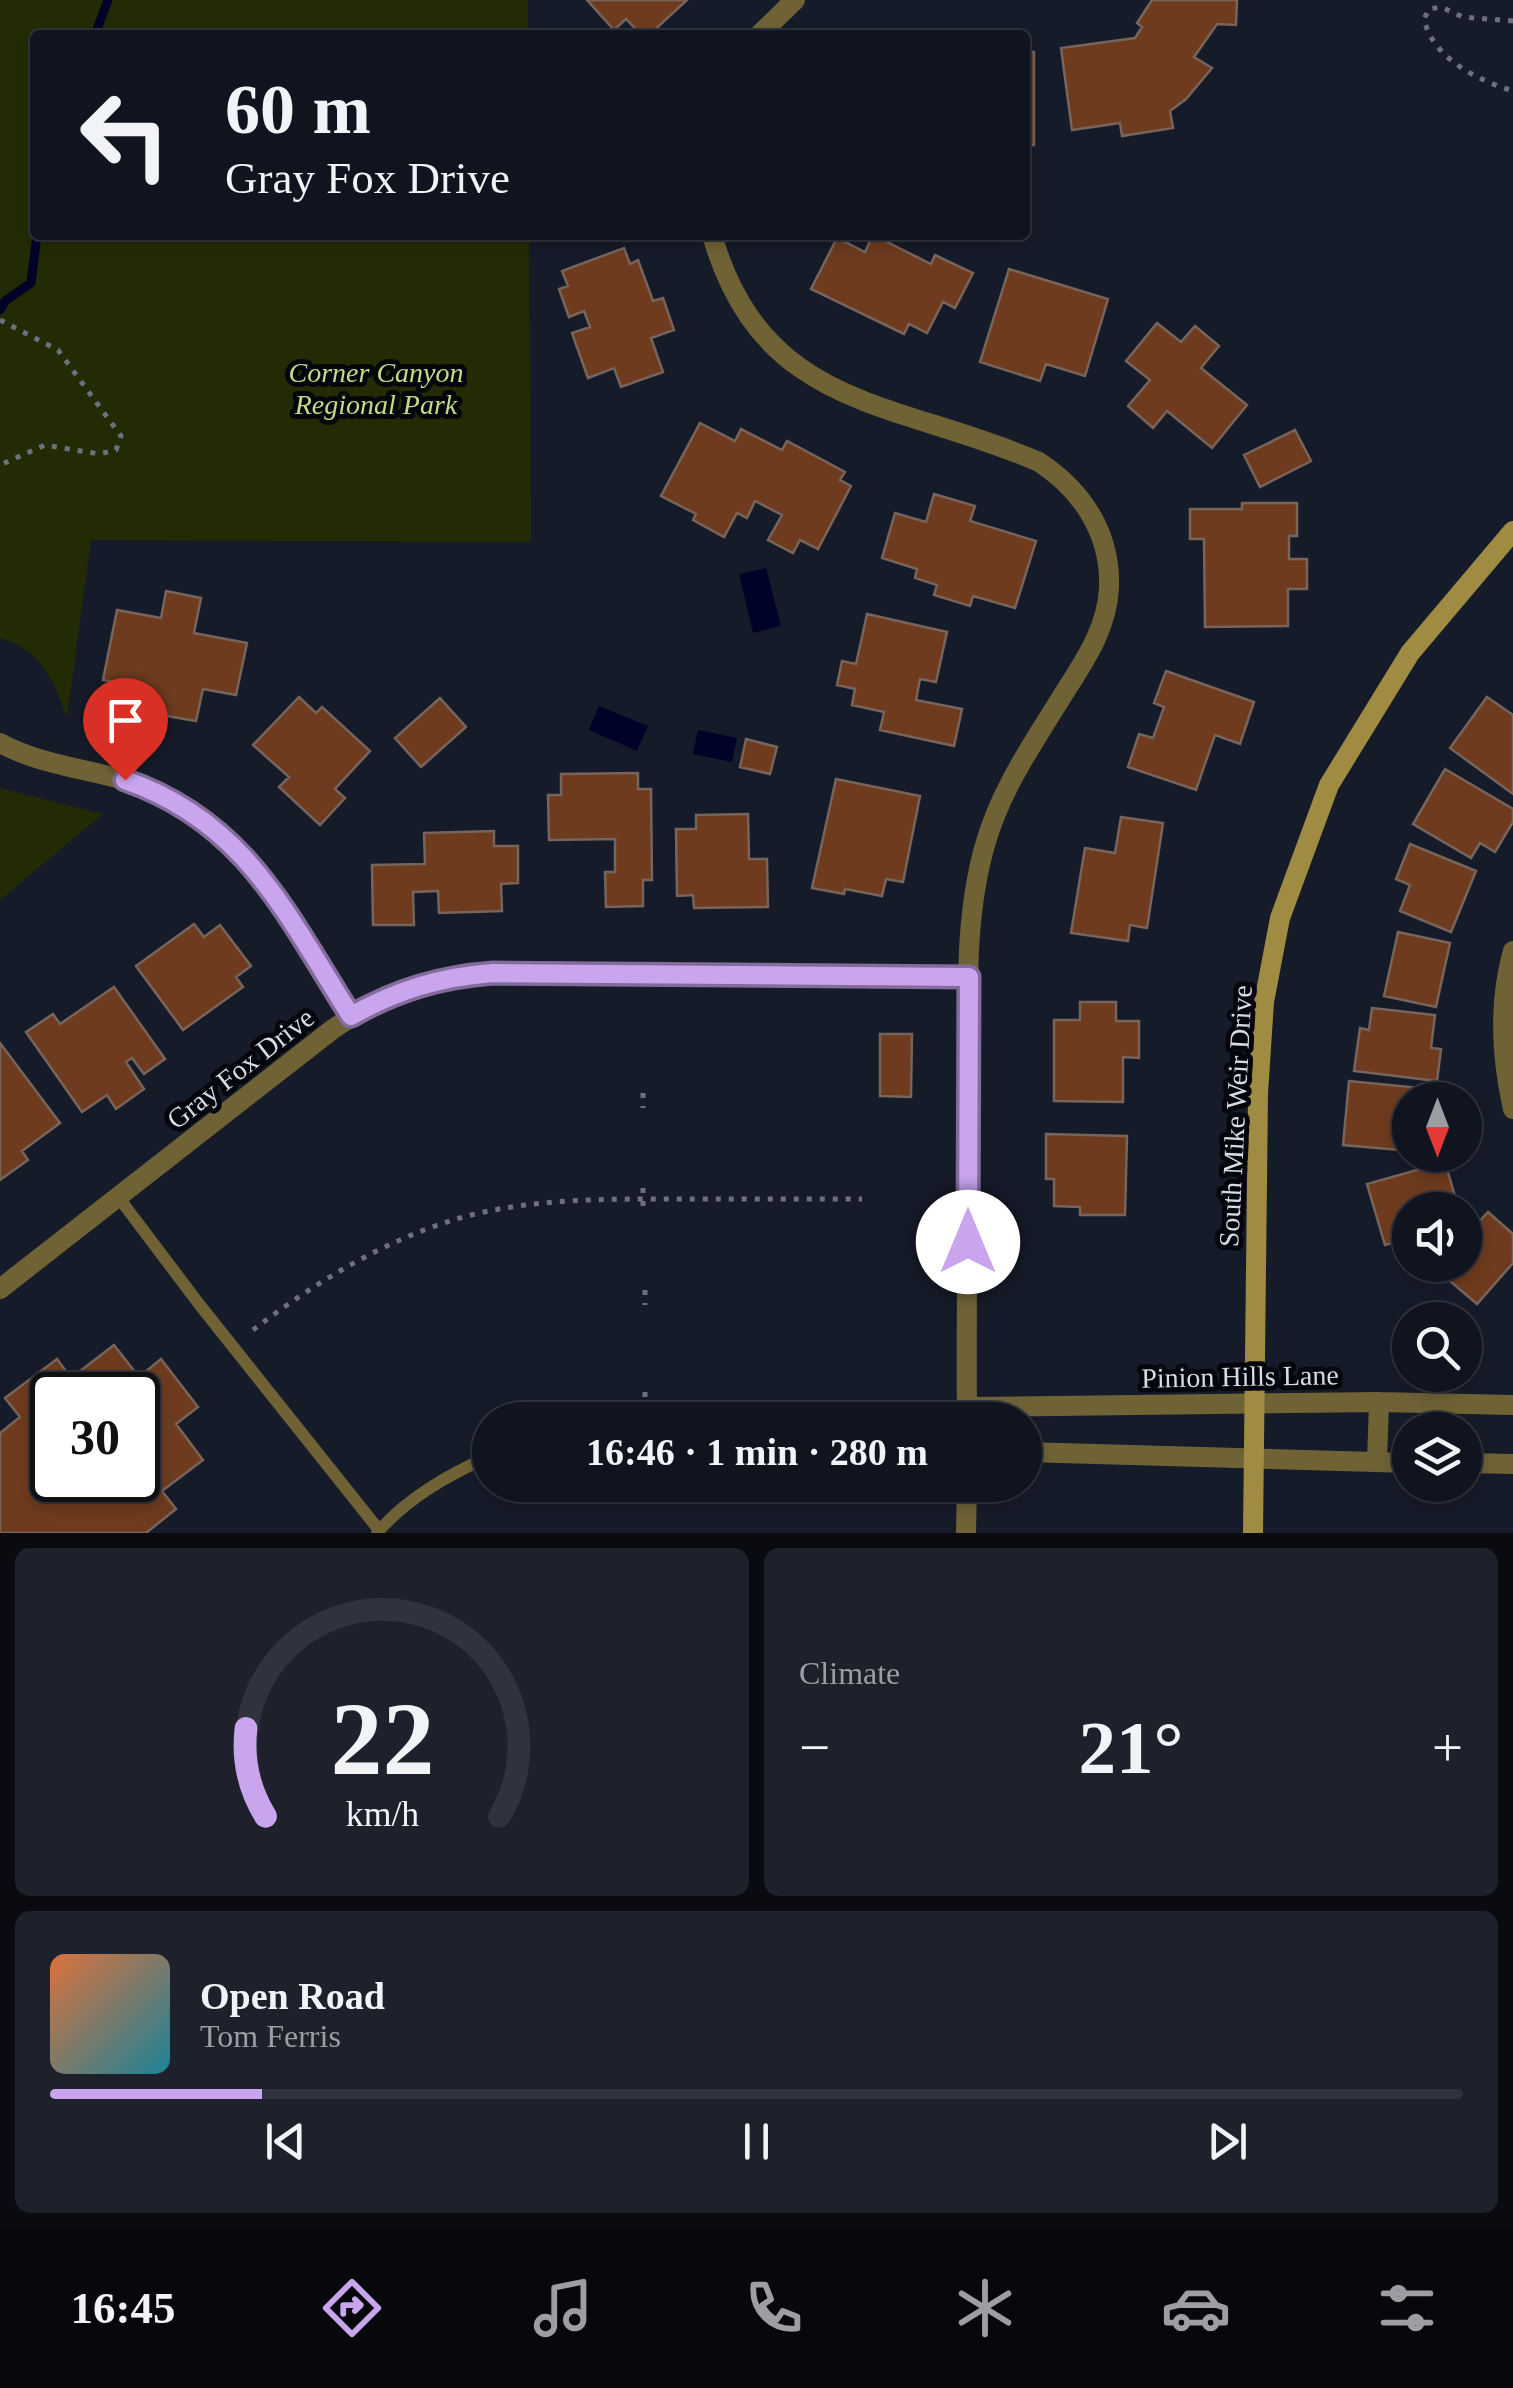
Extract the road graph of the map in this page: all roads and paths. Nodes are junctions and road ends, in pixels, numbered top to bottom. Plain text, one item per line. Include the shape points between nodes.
1 (795, 0) edge
2 (1513, 22) edge
3 (764, 30) edge
4 (1513, 91) edge
5 (714, 240) edge
6 (0, 320) edge
7 (0, 465) edge
8 (1513, 532) edge
9 (0, 743) edge
10 (1513, 950) edge
11 (969, 977) junction
12 (351, 1016) junction
13 (644, 1093) dead end
14 (644, 1108) dead end
15 (1513, 1110) edge
16 (644, 1188) dead end
17 (119, 1198) junction
18 (643, 1199) junction
19 (862, 1199) dead end
20 (644, 1212) dead end
21 (0, 1289) edge
22 (644, 1290) dead end
23 (644, 1305) dead end
24 (253, 1330) dead end
25 (645, 1386) dead end
26 (644, 1402) edge
27 (967, 1402) edge
28 (1379, 1402) junction
29 (1254, 1404) junction
30 (1513, 1404) edge
31 (1042, 1411) edge
32 (1042, 1453) edge
33 (1254, 1459) junction
34 (1378, 1462) junction
35 (1392, 1462) edge
36 (1482, 1463) edge
37 (1513, 1464) edge
38 (472, 1466) edge
39 (967, 1502) edge
40 (378, 1532) edge
41 (966, 1533) edge
42 (1253, 1533) edge

1 - 3 street
2 - 4 path via 1463,17 1441,7 1429,9 1424,19 1456,64
5 - 11 street via 740,304 792,365 840,393 1039,462 1073,489 1102,538 1109,575 1105,614 992,819 977,878
6 - 7 path via 58,350 121,436 116,450 98,454 45,445
8 - 29 street, South Mike Weir Drive via 1410,652 1339,769 1280,918 1264,1002 1258,1093
9 - 12 street via 41,761 154,790 207,820 261,878
10 - 15 street via 1501,1024
11 - 12 street, Gray Fox Drive via 493,973 412,986
11 - 27 street
12 - 17 street, Gray Fox Drive
13 - 14 path
16 - 18 path
17 - 21 street, Gray Fox Drive
17 - 40 lane
18 - 19 path
18 - 20 path
18 - 24 path via 546,1202 465,1216 351,1264
22 - 23 path
25 - 26 path
28 - 29 street, Pinion Hills Lane
28 - 30 street, Pinion Hills Lane
28 - 34 street
29 - 31 street, Pinion Hills Lane
29 - 33 street, South Mike Weir Drive
32 - 33 street
33 - 34 street
33 - 42 street, South Mike Weir Drive
34 - 35 street
36 - 37 street
38 - 40 lane via 422,1493
39 - 41 street

